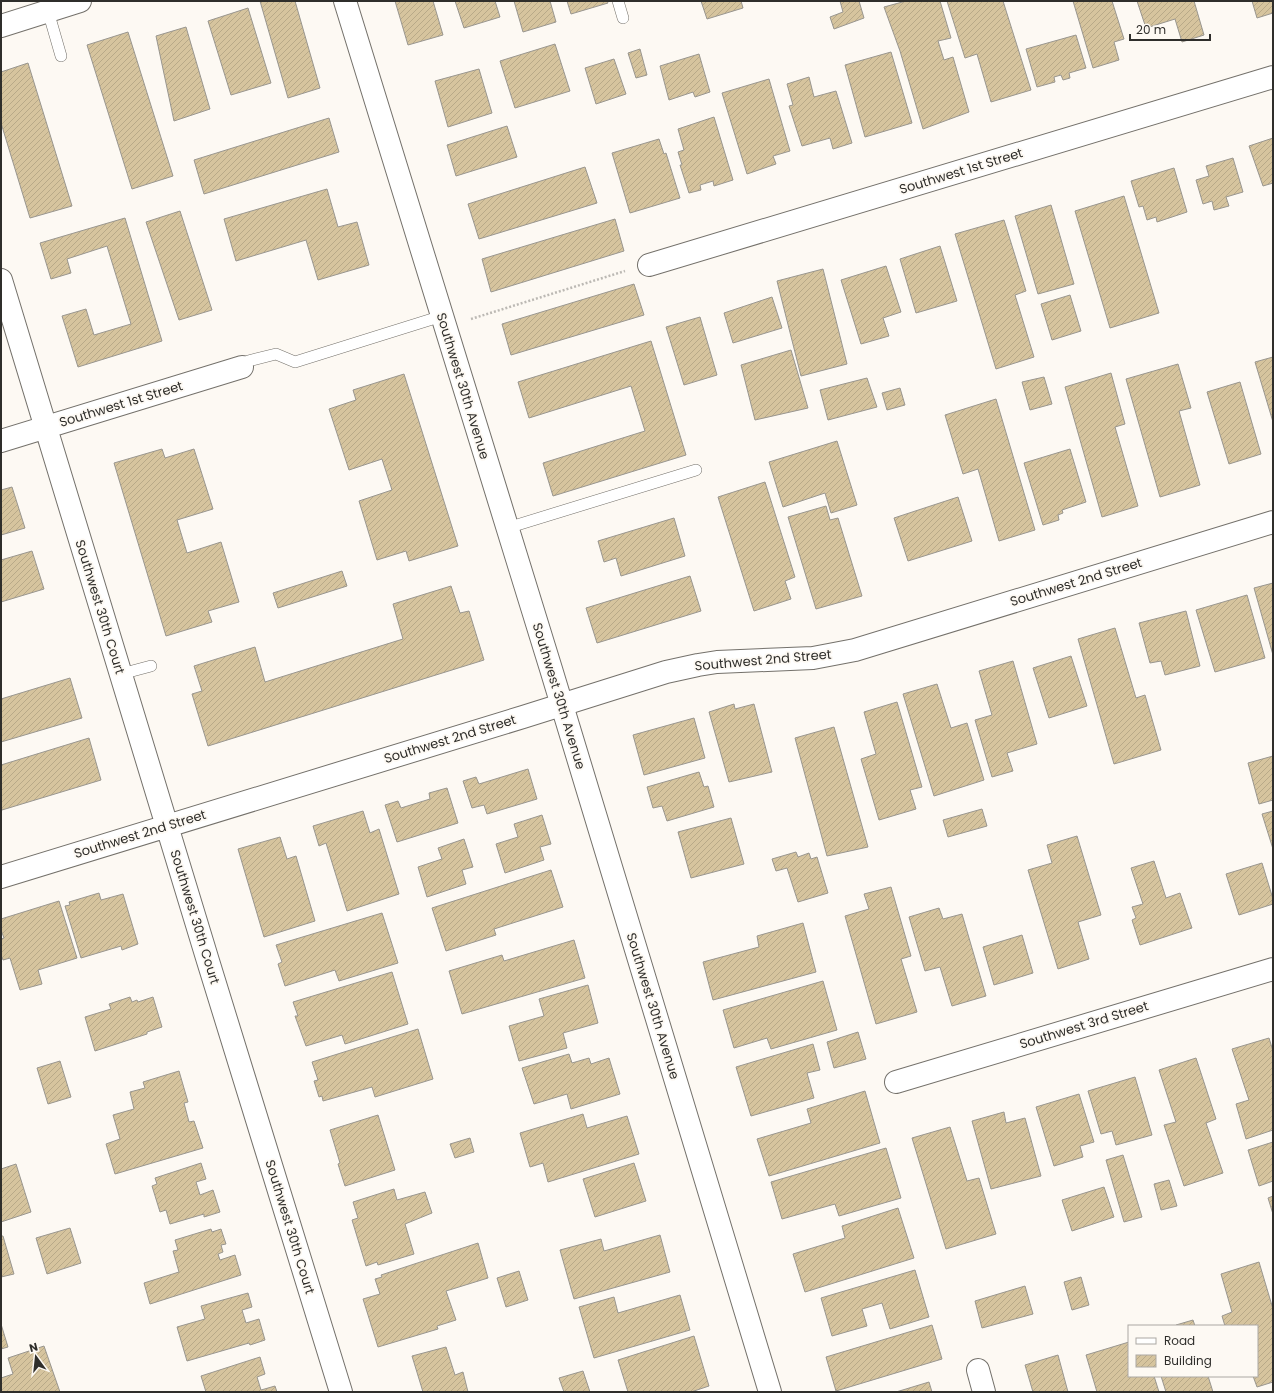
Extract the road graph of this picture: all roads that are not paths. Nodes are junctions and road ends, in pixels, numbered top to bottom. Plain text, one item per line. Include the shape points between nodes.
1 (80, 1) edge
2 (345, 1) edge
3 (618, 1) edge
4 (48, 11) junction
5 (623, 18) dead end
6 (1, 26) edge
7 (61, 56) dead end
8 (1273, 77) edge
9 (639, 267) road end
10 (1, 280) edge
11 (442, 316) junction
12 (245, 364) joint
13 (46, 427) junction
14 (1, 442) edge
15 (696, 470) dead end
16 (1273, 522) edge
17 (507, 528) junction
18 (150, 666) dead end
19 (121, 674) junction
20 (562, 705) junction
21 (167, 825) junction
22 (1, 877) edge
23 (1273, 968) edge
24 (896, 1082) dead end
25 (978, 1370) dead end
26 (341, 1392) edge
27 (770, 1392) edge
28 (984, 1392) edge

1 - 4 street
2 - 11 street, Southwest 30th Avenue
3 - 5 lane
4 - 6 street
4 - 7 lane
8 - 9 street, Southwest 1st Street
10 - 13 street, Southwest 30th Court
11 - 12 lane via 295,362 276,354
11 - 17 street, Southwest 30th Avenue
12 - 13 street, Southwest 1st Street
13 - 14 street, Southwest 1st Street
13 - 19 street, Southwest 30th Court
15 - 17 lane
16 - 20 street, Southwest 2nd Street via 855,650 813,658 698,665 666,672
17 - 20 street, Southwest 30th Avenue
18 - 19 lane
19 - 21 street, Southwest 30th Court
20 - 21 street, Southwest 2nd Street
20 - 27 street, Southwest 30th Avenue
21 - 22 street, Southwest 2nd Street
21 - 26 street, Southwest 30th Court
23 - 24 street, Southwest 3rd Street
25 - 28 street

